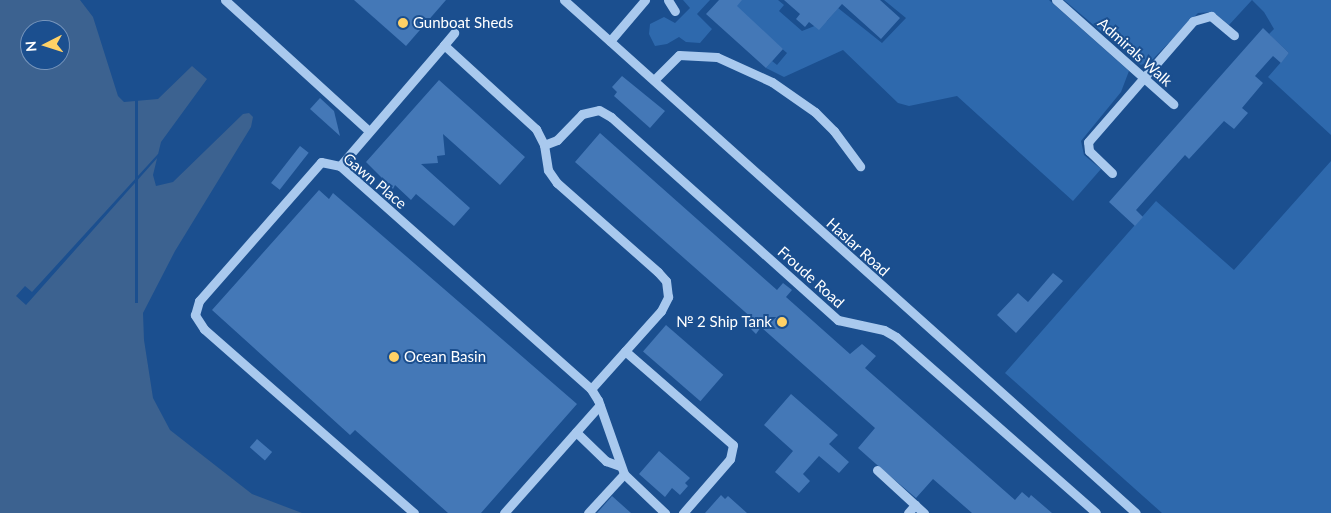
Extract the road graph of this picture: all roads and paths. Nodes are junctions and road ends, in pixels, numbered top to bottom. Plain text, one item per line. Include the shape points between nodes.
1 (225, 0) edge
2 (564, 0) edge
3 (645, 0) edge
4 (668, 0) edge
5 (1056, 0) edge
6 (675, 12) dead end
7 (454, 33) dead end
8 (1234, 35) dead end
9 (610, 41) junction
10 (444, 46) junction
11 (1144, 78) junction
12 (654, 80) junction
13 (1173, 104) dead end
14 (369, 131) junction
15 (544, 146) junction
16 (340, 166) junction
17 (860, 166) dead end
18 (1112, 173) dead end
19 (625, 351) junction
20 (591, 389) junction
21 (600, 405) junction
22 (576, 432) junction
23 (622, 470) junction
24 (877, 470) dead end
25 (915, 505) junction
26 (414, 513) edge
27 (504, 513) edge
28 (588, 513) edge
29 (665, 513) edge
30 (683, 513) edge
31 (908, 513) edge
32 (924, 513) edge
33 (1096, 513) edge
34 (1136, 513) edge

1 - 14 street
2 - 9 street, Haslar Road
3 - 9 street
4 - 6 street
5 - 11 street, Admirals Walk
7 - 10 street
8 - 11 street via 1213,17 1199,17
9 - 12 street, Haslar Road
10 - 14 street
10 - 15 street via 536,130
11 - 13 street, Admirals Walk
11 - 18 street via 1088,142 1090,151
12 - 17 street via 679,55 717,57 772,82 815,112
12 - 34 street, Haslar Road
14 - 16 street
15 - 19 street via 548,170 557,183 666,281 666,304
15 - 33 street, Froude Road via 557,140 585,113 599,110 611,117 833,315 845,323 881,330 896,337
16 - 20 street, Gawn Place
16 - 26 street, Gawn Place via 326,162 315,166 199,301 195,315 204,328
19 - 20 street
19 - 30 street via 733,445 730,459
20 - 21 street, Gawn Place
21 - 22 street
21 - 23 street, Gawn Place
22 - 23 street via 609,464
22 - 27 street
23 - 28 street
23 - 29 street
24 - 25 street
25 - 31 street
25 - 32 street

